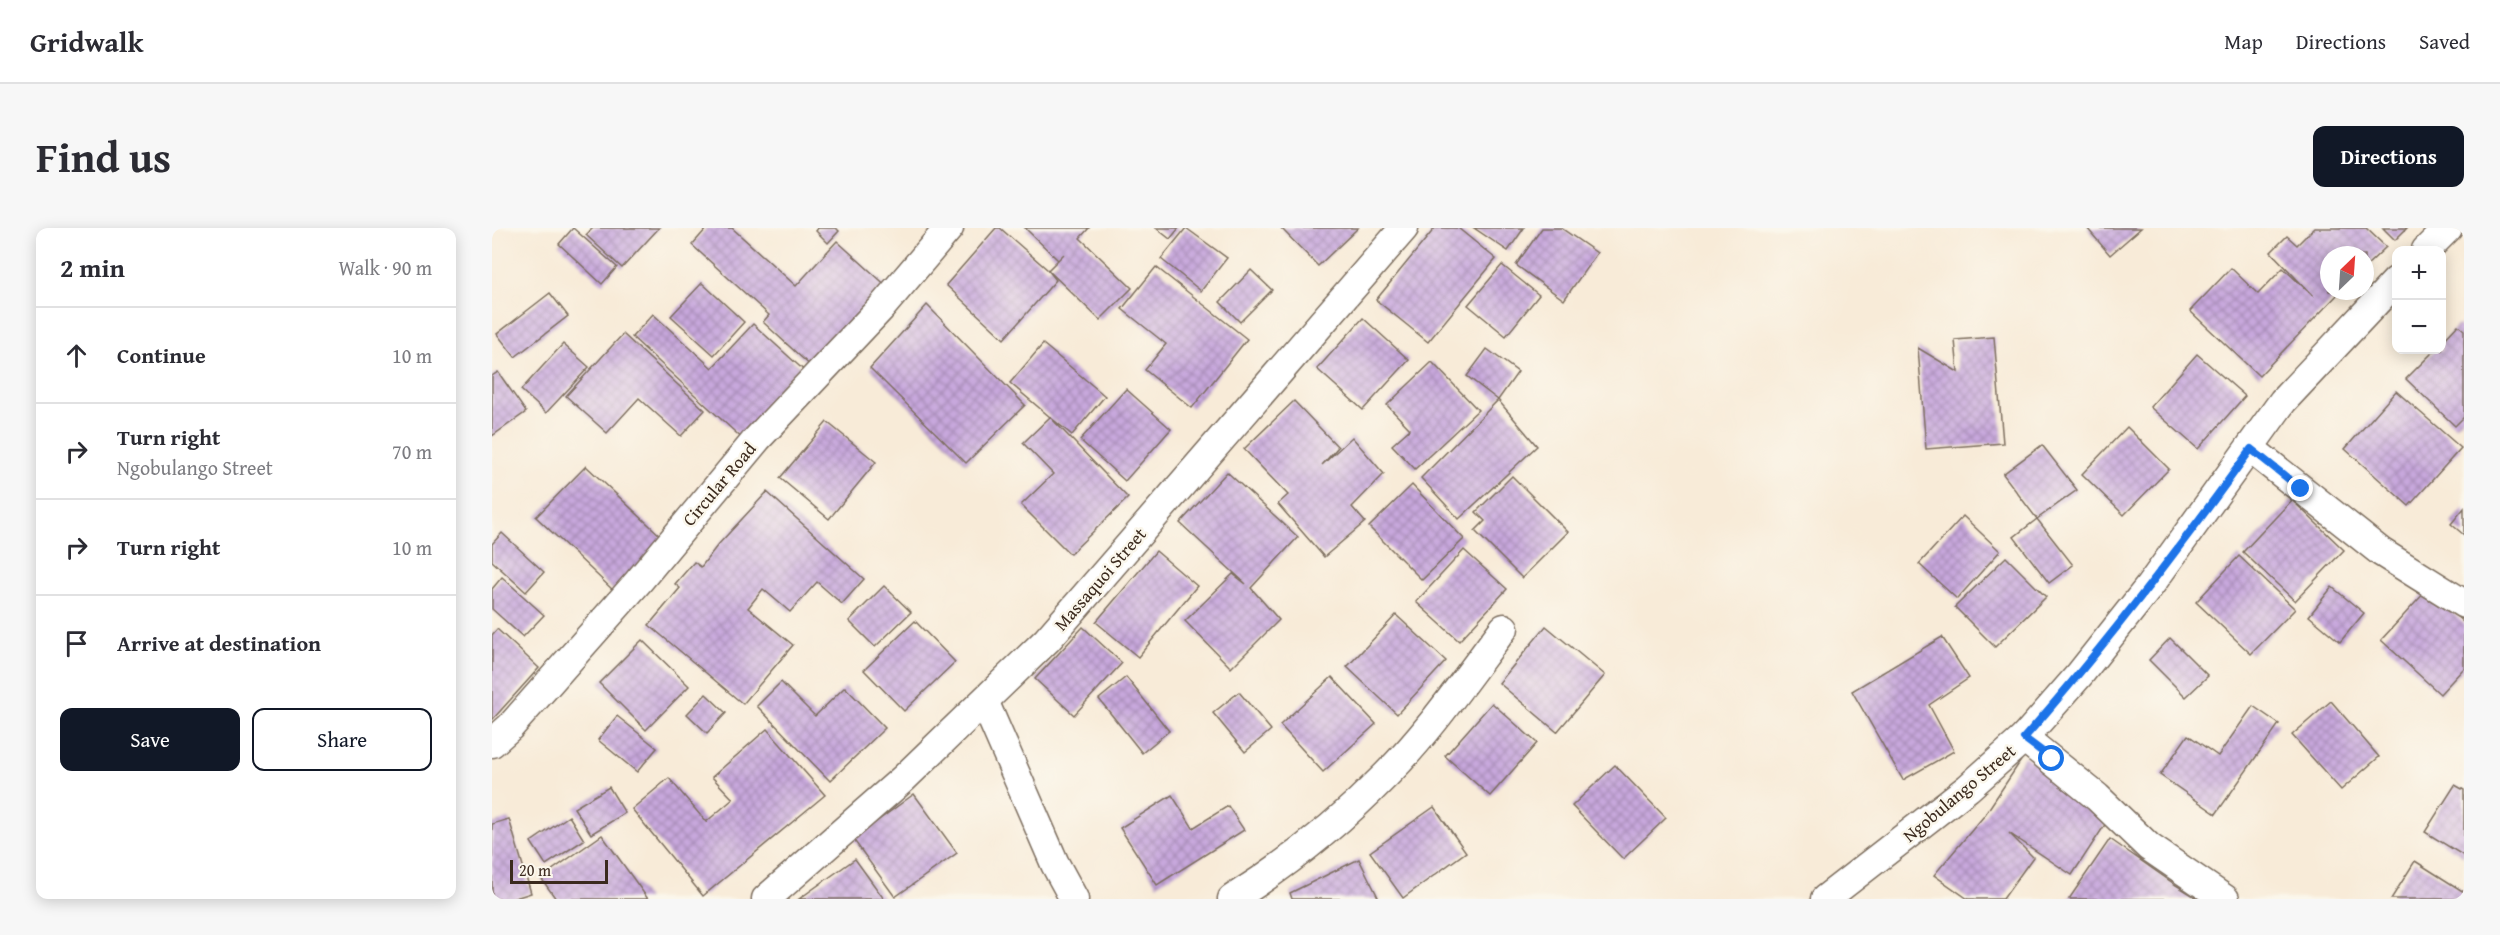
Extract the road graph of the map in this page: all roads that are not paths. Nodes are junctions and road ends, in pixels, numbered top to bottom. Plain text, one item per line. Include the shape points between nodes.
1 (949, 228) edge
2 (1404, 228) edge
3 (2448, 228) edge
4 (2430, 246) edge
5 (2392, 286) edge
6 (2251, 449) junction
7 (2464, 604) edge
8 (1504, 628) dead end
9 (985, 703) junction
10 (2024, 738) junction
11 (492, 743) edge
12 (766, 899) edge
13 (1074, 899) edge
14 (1232, 899) edge
15 (1825, 899) edge
16 (2225, 899) edge

1 - 11 street, Circular Road via 881,308 757,439 638,582
2 - 9 street, Massaquoi Street via 1047,640
3 - 4 street
5 - 6 street, Ngobulango Street via 2283,401
6 - 7 street via 2381,552
6 - 10 street, Ngobulango Street via 2150,587
8 - 14 street via 1387,775 1271,875
9 - 12 street, Massaquoi Street
9 - 13 street
10 - 15 street, Ngobulango Street via 1968,788
10 - 16 street via 2097,797 2149,847

